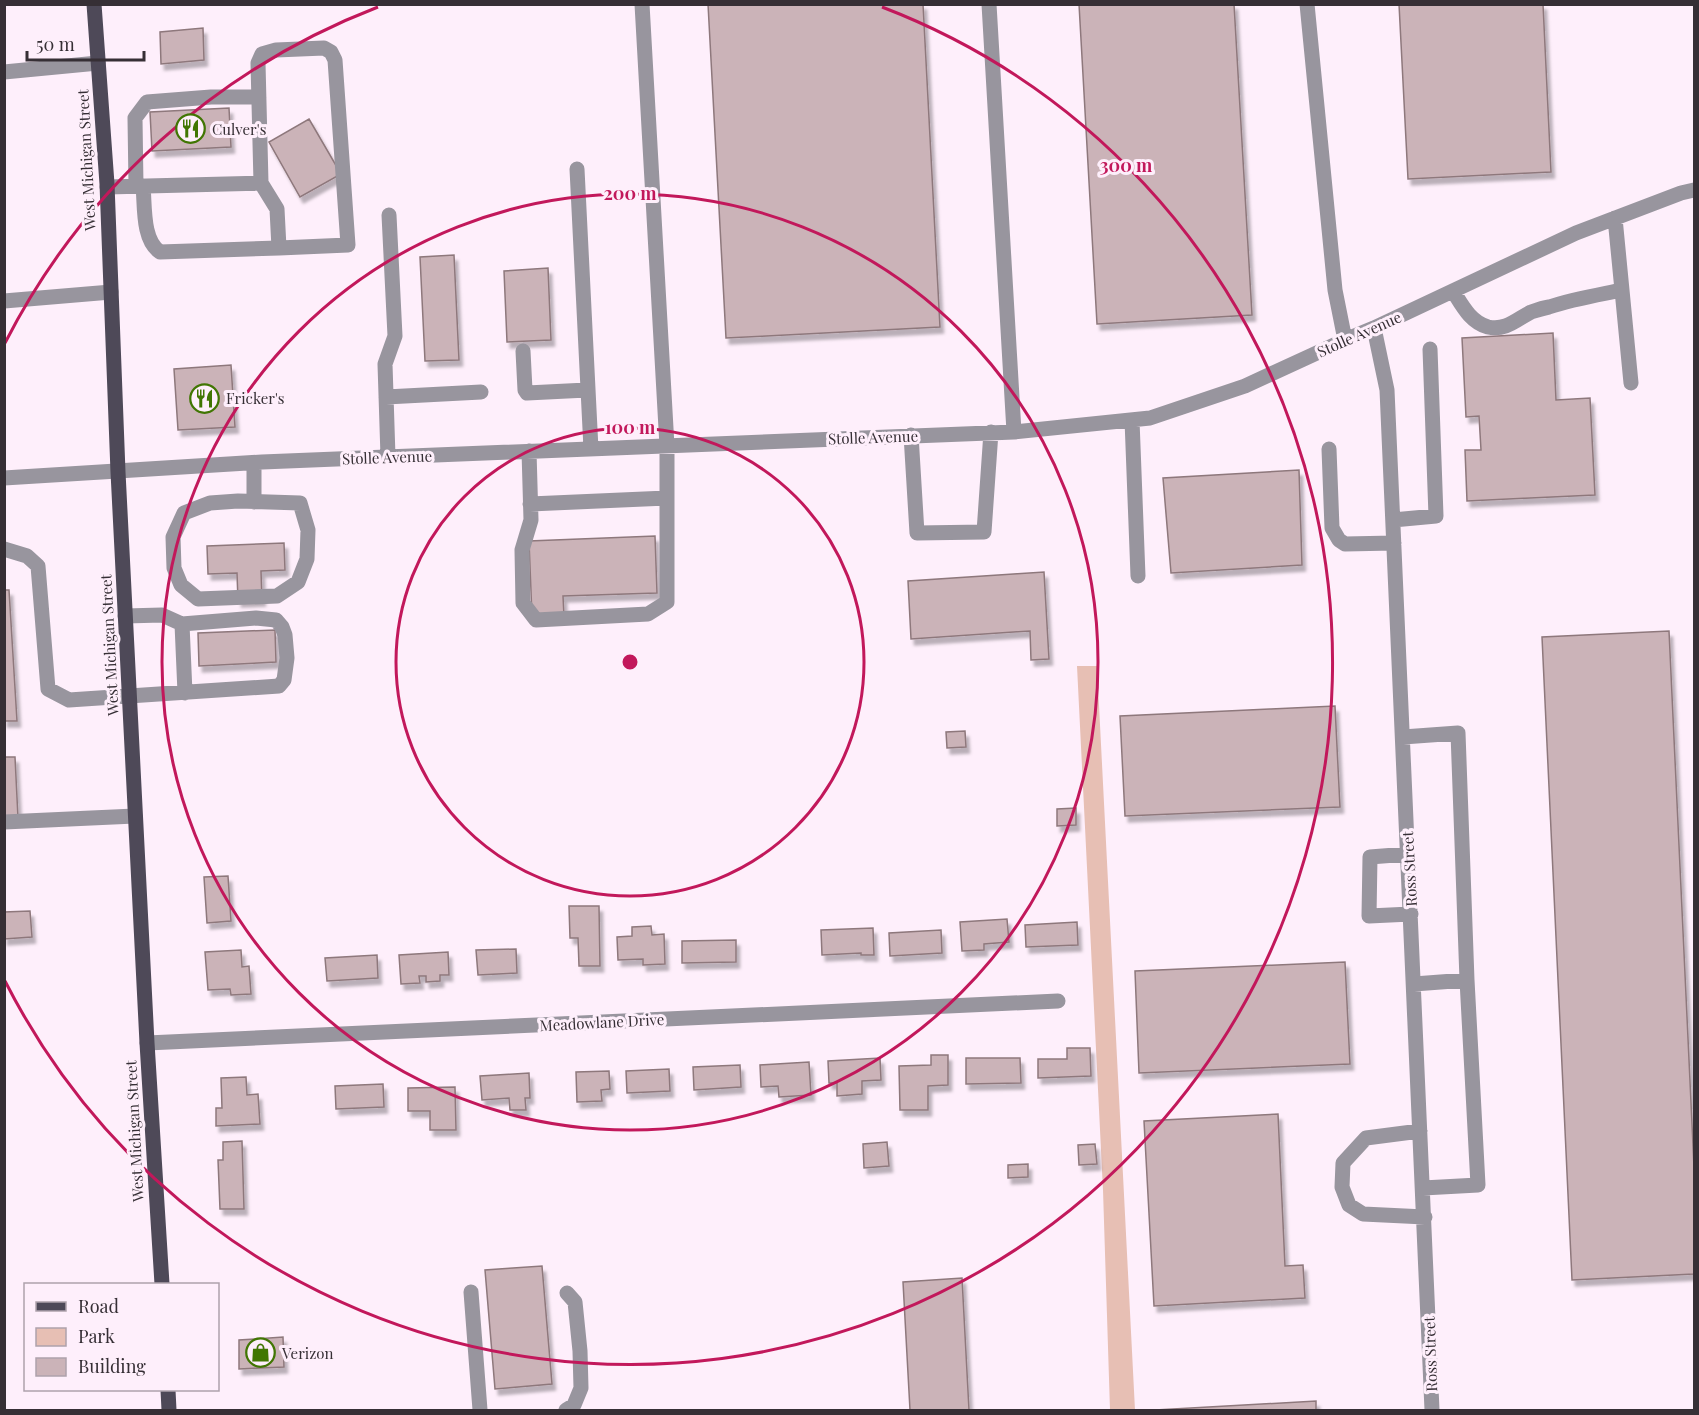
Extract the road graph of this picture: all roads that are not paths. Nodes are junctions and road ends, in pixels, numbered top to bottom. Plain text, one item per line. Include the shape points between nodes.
1 (94, 4) edge
2 (642, 4) edge
3 (989, 4) edge
4 (1307, 4) edge
5 (98, 63) junction
6 (4, 72) edge
7 (259, 97) junction
8 (578, 168) dead end
9 (261, 183) junction
10 (140, 186) junction
11 (107, 187) junction
12 (1695, 190) edge
13 (389, 215) dead end
14 (1615, 218) junction
15 (279, 248) junction
16 (1622, 290) junction
17 (1453, 291) junction
18 (111, 292) junction
19 (4, 301) edge
20 (1374, 328) junction
21 (1344, 340) junction
22 (1430, 349) dead end
23 (523, 351) dead end
24 (1630, 383) dead end
25 (587, 390) junction
26 (481, 392) dead end
27 (386, 397) junction
28 (1132, 420) junction
29 (991, 432) junction
30 (1014, 432) junction
31 (911, 435) junction
32 (667, 446) junction
33 (591, 449) junction
34 (1329, 449) dead end
35 (529, 451) junction
36 (388, 457) junction
37 (254, 463) junction
38 (118, 472) junction
39 (4, 478) edge
40 (667, 498) junction
41 (254, 502) junction
42 (530, 504) junction
43 (1393, 520) junction
44 (1394, 543) junction
45 (4, 549) edge
46 (1138, 576) dead end
47 (125, 616) junction
48 (182, 624) junction
49 (186, 693) junction
50 (130, 696) junction
51 (1402, 737) junction
52 (135, 816) junction
53 (4, 822) edge
54 (1408, 854) junction
55 (1411, 914) junction
56 (1467, 980) junction
57 (1414, 984) junction
58 (1058, 1001) dead end
59 (147, 1043) junction
60 (1420, 1131) junction
61 (1423, 1188) junction
62 (1425, 1217) junction
63 (162, 1283) edge
64 (471, 1292) dead end
65 (567, 1293) dead end
66 (168, 1391) edge
67 (169, 1410) edge
68 (480, 1410) edge
69 (566, 1410) edge
70 (1432, 1410) edge

1 - 5 main road, West Michigan Street
2 - 32 street
3 - 30 street
4 - 21 street via 1335,290
5 - 6 street
5 - 11 main road, West Michigan Street
7 - 9 street
7 - 10 street via 147,102 135,118
7 - 15 street via 258,63 262,54 324,48 332,52 348,245
8 - 25 street
9 - 10 street
9 - 15 street via 277,209
10 - 11 street
10 - 15 street via 148,235 160,252
11 - 18 main road, West Michigan Street
12 - 14 street, Stolle Avenue
13 - 27 street via 395,336 385,364
14 - 16 street
14 - 17 street, Stolle Avenue
16 - 17 street via 1557,304 1531,312 1517,322 1491,328 1469,316
16 - 24 street
17 - 20 street, Stolle Avenue
18 - 19 street
18 - 38 main road, West Michigan Street
20 - 21 street, Stolle Avenue
20 - 43 street, Ross Street via 1387,390
21 - 28 street, Stolle Avenue via 1245,386 1150,418
22 - 43 street via 1436,516
23 - 25 street via 527,393
25 - 33 street
26 - 27 street
27 - 36 street
28 - 30 street, Stolle Avenue
28 - 46 street
29 - 30 street, Stolle Avenue
29 - 31 street, Stolle Avenue
29 - 31 street via 984,532 917,533
31 - 32 street, Stolle Avenue
32 - 33 street, Stolle Avenue
32 - 40 street
33 - 35 street, Stolle Avenue
34 - 44 street via 1332,528 1339,540 1345,544
35 - 36 street, Stolle Avenue
35 - 42 street
36 - 37 street, Stolle Avenue
37 - 38 street, Stolle Avenue
37 - 41 street
38 - 39 street, Stolle Avenue
38 - 47 main road, West Michigan Street
40 - 42 street
40 - 42 street via 667,602 648,614 536,620 523,603 522,550 531,520
41 - 41 street via 210,503 184,513 172,537 174,568 181,585 198,599 278,596 298,582 307,559 308,530 300,503
43 - 44 street, Ross Street
44 - 51 street, Ross Street
45 - 50 street via 27,556 38,566 48,689 69,700
47 - 48 street via 162,615
47 - 50 main road, West Michigan Street
48 - 49 street
48 - 49 street via 276,620 285,635 287,658 284,680 279,686
49 - 50 street
50 - 52 main road, West Michigan Street
51 - 54 street, Ross Street
51 - 56 street via 1458,733
52 - 53 street
52 - 59 main road, West Michigan Street
54 - 55 street, Ross Street
54 - 55 street via 1370,857 1369,916
55 - 57 street, Ross Street
56 - 57 street
56 - 61 street via 1479,1185
57 - 60 street, Ross Street
58 - 59 street, Meadowlane Drive
59 - 63 main road, West Michigan Street
60 - 61 street, Ross Street
60 - 62 street via 1366,1137 1343,1163 1342,1187 1349,1205 1363,1214
61 - 62 street, Ross Street
62 - 70 street, Ross Street
64 - 68 street
65 - 69 street via 575,1302 580,1388 574,1405
66 - 67 main road

